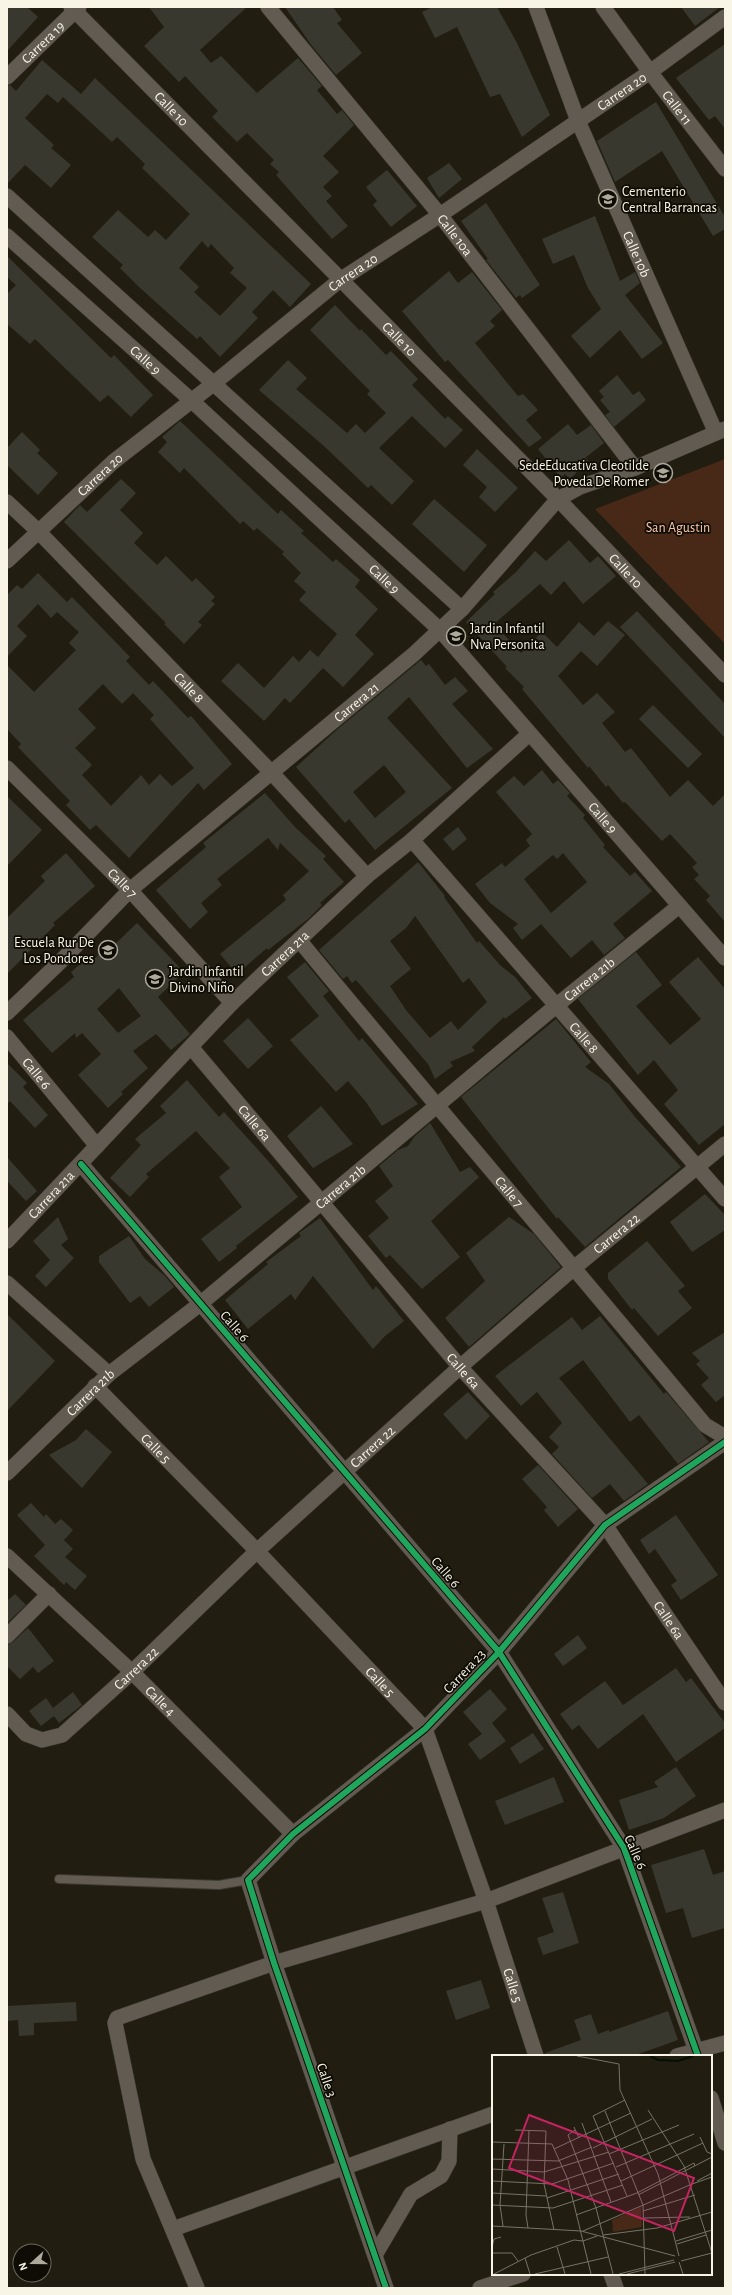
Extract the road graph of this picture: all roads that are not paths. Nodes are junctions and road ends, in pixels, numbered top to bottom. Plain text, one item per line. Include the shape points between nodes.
1 (268, 7) edge
2 (536, 7) edge
3 (603, 7) edge
4 (75, 8) edge
5 (725, 18) edge
6 (650, 72) junction
7 (7, 77) edge
8 (578, 121) junction
9 (725, 169) edge
10 (7, 196) edge
11 (440, 215) junction
12 (7, 236) edge
13 (340, 280) junction
14 (213, 384) junction
15 (192, 401) junction
16 (721, 431) edge
17 (635, 468) junction
18 (558, 498) junction
19 (7, 502) edge
20 (38, 531) junction
21 (7, 561) edge
22 (462, 608) junction
23 (440, 630) junction
24 (725, 674) edge
25 (529, 734) junction
26 (7, 768) edge
27 (271, 772) junction
28 (412, 840) junction
29 (367, 876) junction
30 (130, 890) junction
31 (679, 906) junction
32 (299, 940) junction
33 (725, 958) edge
34 (232, 1004) junction
35 (557, 1005) junction
36 (7, 1013) edge
37 (7, 1037) edge
38 (191, 1047) junction
39 (436, 1108) junction
40 (725, 1144) edge
41 (98, 1146) junction
42 (81, 1164) junction
43 (698, 1168) junction
44 (725, 1199) edge
45 (322, 1204) junction
46 (7, 1241) edge
47 (575, 1267) junction
48 (7, 1283) edge
49 (200, 1304) junction
50 (460, 1367) junction
51 (109, 1374) junction
52 (95, 1386) junction
53 (725, 1436) edge
54 (725, 1442) edge
55 (344, 1472) junction
56 (7, 1473) edge
57 (605, 1525) junction
58 (257, 1551) junction
59 (7, 1556) edge
60 (49, 1594) junction
61 (7, 1636) edge
62 (499, 1652) junction
63 (132, 1672) junction
64 (725, 1703) edge
65 (7, 1714) edge
66 (425, 1729) junction
67 (725, 1810) edge
68 (293, 1834) junction
69 (624, 1848) junction
70 (59, 1879) dead end
71 (248, 1880) junction
72 (486, 1901) junction
73 (274, 1963) junction
74 (725, 2043) edge
75 (697, 2053) edge
76 (536, 2055) edge
77 (683, 2055) edge
78 (712, 2101) edge
79 (492, 2114) edge
80 (450, 2129) junction
81 (725, 2143) edge
82 (344, 2168) junction
83 (173, 2229) junction
84 (375, 2255) junction
85 (520, 2275) edge
86 (611, 2275) edge
87 (196, 2288) edge
88 (386, 2288) edge
89 (480, 2288) edge
90 (616, 2288) edge

1 - 11 street, Calle 10a
2 - 8 street, Calle 10b
3 - 6 street, Calle 11
4 - 7 street, Carrera 19
4 - 13 street, Calle 10
5 - 6 street, Carrera 20
6 - 8 street, Carrera 20
6 - 9 street, Calle 11
8 - 11 street, Carrera 20
8 - 16 street, Calle 10b
10 - 14 street, Calle 9
11 - 13 street, Carrera 20
11 - 17 street, Calle 10a
12 - 15 street, Calle 9
13 - 14 street, Carrera 20
13 - 18 street, Calle 10
14 - 15 street, Carrera 20
14 - 22 street, Calle 9
15 - 20 street, Carrera 20 via 113,462
15 - 23 street, Calle 9
16 - 17 street, Carrera 21
17 - 18 street, Carrera 21 via 580,487
18 - 22 street, Carrera 21
18 - 24 street, Calle 10
19 - 20 street, Calle 8
20 - 21 street, Carrera 20
20 - 27 street, Calle 8
22 - 23 street, Carrera 21
23 - 25 street, Calle 9
23 - 27 street, Carrera 21
25 - 28 street, Carrera 21a
25 - 31 street, Calle 9
26 - 30 street, Calle 7
27 - 29 street, Calle 8
27 - 30 street, Carrera 21
28 - 29 street, Carrera 21a
28 - 35 street, Calle 8
29 - 32 street, Carrera 21a
30 - 34 street, Calle 7
30 - 36 street, Carrera 21
31 - 33 street, Calle 9
31 - 35 street, Carrera 21b
32 - 34 street, Carrera 21a
32 - 39 street, Calle 7
34 - 38 street, Carrera 21a
35 - 39 street, Carrera 21b
35 - 43 street, Calle 8
37 - 41 street, Calle 6
38 - 41 street, Carrera 21a
38 - 45 street, Calle 6a
39 - 45 street, Carrera 21b
39 - 47 street, Calle 7
40 - 43 street, Carrera 22
41 - 42 street, Carrera 21a
42 - 46 street, Carrera 21a
42 - 49 street, Calle 6
43 - 44 street, Calle 8
43 - 47 street, Carrera 22
45 - 49 street, Carrera 21b
45 - 50 street, Calle 6a
47 - 50 street, Carrera 22
47 - 53 street, Calle 7 via 705,1425
48 - 51 street
49 - 51 street, Carrera 21b
49 - 55 street, Calle 6
50 - 55 street, Carrera 22
50 - 57 street, Calle 6a
51 - 52 street, Carrera 21b
52 - 56 street, Carrera 21b
52 - 58 street, Calle 5
54 - 57 street, Carrera 23
55 - 58 street, Carrera 22
55 - 62 street, Calle 6
57 - 62 street, Carrera 23
57 - 64 street, Calle 6a
58 - 63 street, Carrera 22
58 - 66 street, Calle 5
59 - 60 street, Calle 4
60 - 61 street
60 - 63 street, Calle 4
62 - 66 street, Carrera 23
62 - 69 street, Calle 6
63 - 65 street, Carrera 22 via 62,1735 42,1740 26,1734
63 - 68 street, Calle 4
66 - 68 street, Carrera 23
66 - 72 street, Calle 5
67 - 69 street
68 - 71 street, Carrera 23
69 - 72 street
69 - 75 street, Calle 6
70 - 71 lane via 219,1885
71 - 73 street, Calle 3
72 - 73 street
72 - 76 street, Calle 5
73 - 82 street, Calle 3
73 - 83 street via 122,2016 117,2018 115,2023 143,2159
74 - 75 street
75 - 77 street
78 - 81 street
79 - 80 street
80 - 82 street
80 - 84 street via 449,2161 440,2176 411,2194
82 - 83 street
82 - 84 street, Calle 3
83 - 87 street
84 - 88 street, Calle 3
85 - 89 street
86 - 90 street

